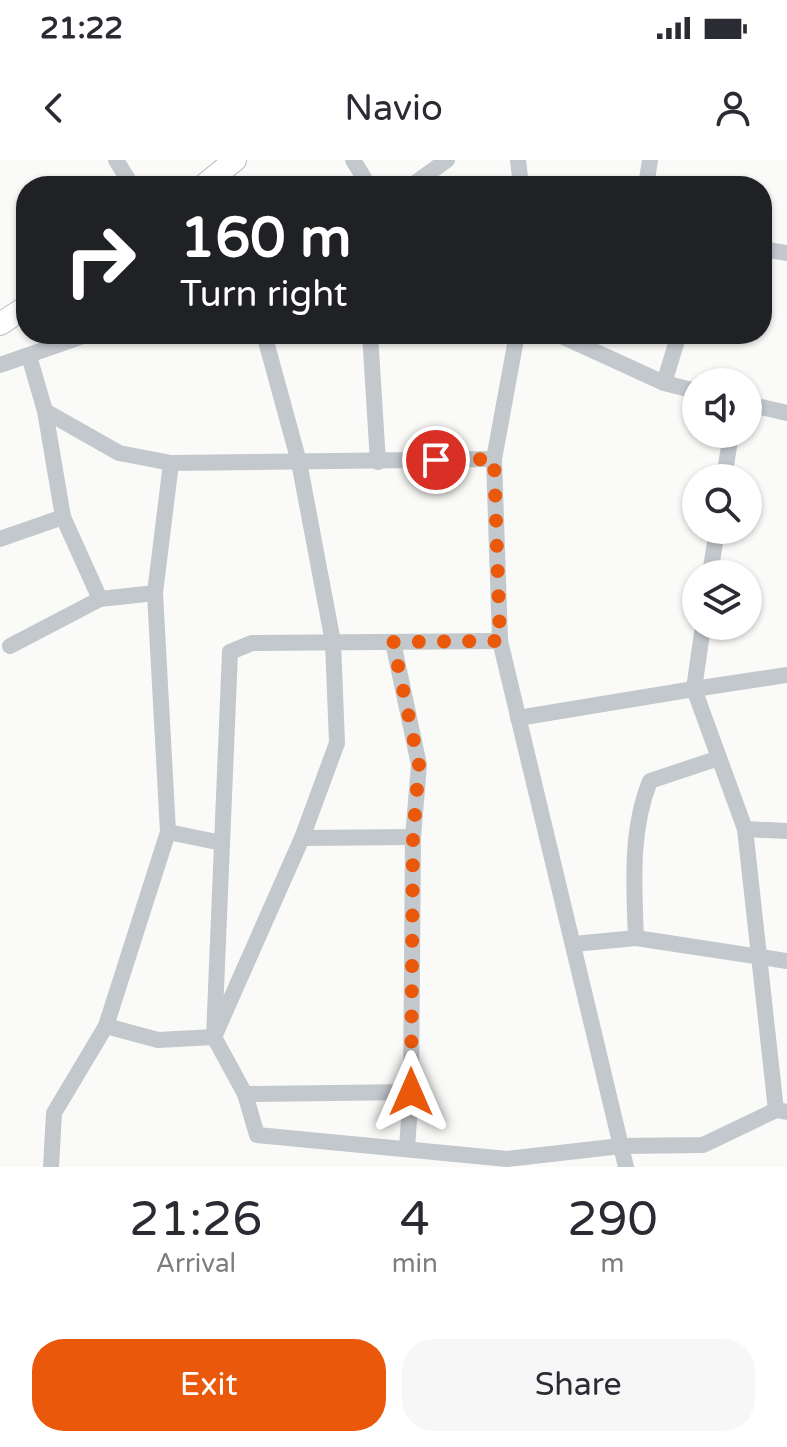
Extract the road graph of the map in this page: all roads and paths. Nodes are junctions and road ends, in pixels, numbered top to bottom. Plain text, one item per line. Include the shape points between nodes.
1 (235, 160) edge
2 (447, 160) edge
3 (215, 176) edge
4 (425, 176) edge
5 (62, 344) edge
6 (267, 344) edge
7 (371, 344) edge
8 (515, 344) edge
9 (582, 344) edge
10 (676, 344) edge
11 (29, 356) junction
12 (0, 365) edge
13 (664, 383) junction
14 (682, 388) edge
15 (762, 407) edge
16 (45, 411) junction
17 (787, 413) edge
18 (494, 459) junction
19 (299, 462) junction
20 (378, 462) junction
21 (171, 463) junction
22 (63, 517) junction
23 (0, 539) edge
24 (155, 593) junction
25 (100, 599) junction
26 (701, 640) edge
27 (500, 641) junction
28 (333, 642) junction
29 (393, 642) junction
30 (10, 646) dead end
31 (787, 675) edge
32 (694, 689) junction
33 (518, 718) junction
34 (719, 758) junction
35 (745, 829) junction
36 (787, 831) edge
37 (168, 832) junction
38 (413, 837) junction
39 (302, 838) junction
40 (222, 843) junction
41 (636, 938) junction
42 (574, 944) junction
43 (760, 955) junction
44 (787, 961) edge
45 (106, 1026) junction
46 (214, 1037) junction
47 (411, 1092) junction
48 (245, 1094) junction
49 (781, 1111) edge
50 (621, 1146) junction
51 (407, 1148) junction
52 (51, 1167) edge
53 (626, 1167) edge

1 - 3 main road
2 - 4 street
5 - 11 street
6 - 19 street
7 - 20 street
8 - 18 street
9 - 13 street
10 - 13 street
11 - 12 street
11 - 16 street
13 - 14 street
15 - 17 street
16 - 21 street via 119,453
16 - 22 street
18 - 20 street
18 - 27 street
19 - 20 street
19 - 21 street
19 - 28 street
21 - 24 street
22 - 23 street
22 - 25 street
24 - 25 street
24 - 37 street
25 - 30 street
26 - 32 street
27 - 29 street
27 - 33 street
28 - 29 street
28 - 39 street via 337,743
28 - 40 street via 252,643 230,652
29 - 38 street via 419,765
31 - 32 street
32 - 33 street
32 - 34 street
33 - 42 street
34 - 35 street
34 - 41 street via 650,781 641,804 634,871
35 - 36 street
35 - 43 street
37 - 40 street
37 - 45 street
38 - 39 street
38 - 47 street
39 - 46 street
40 - 46 street
41 - 42 street
41 - 43 street
42 - 50 street
43 - 44 street
43 - 49 street
45 - 46 street via 158,1040
45 - 52 street via 54,1113
46 - 48 street
47 - 48 street
47 - 51 street
48 - 51 street via 257,1135
49 - 50 street via 703,1145
50 - 51 street via 507,1159
50 - 53 street

